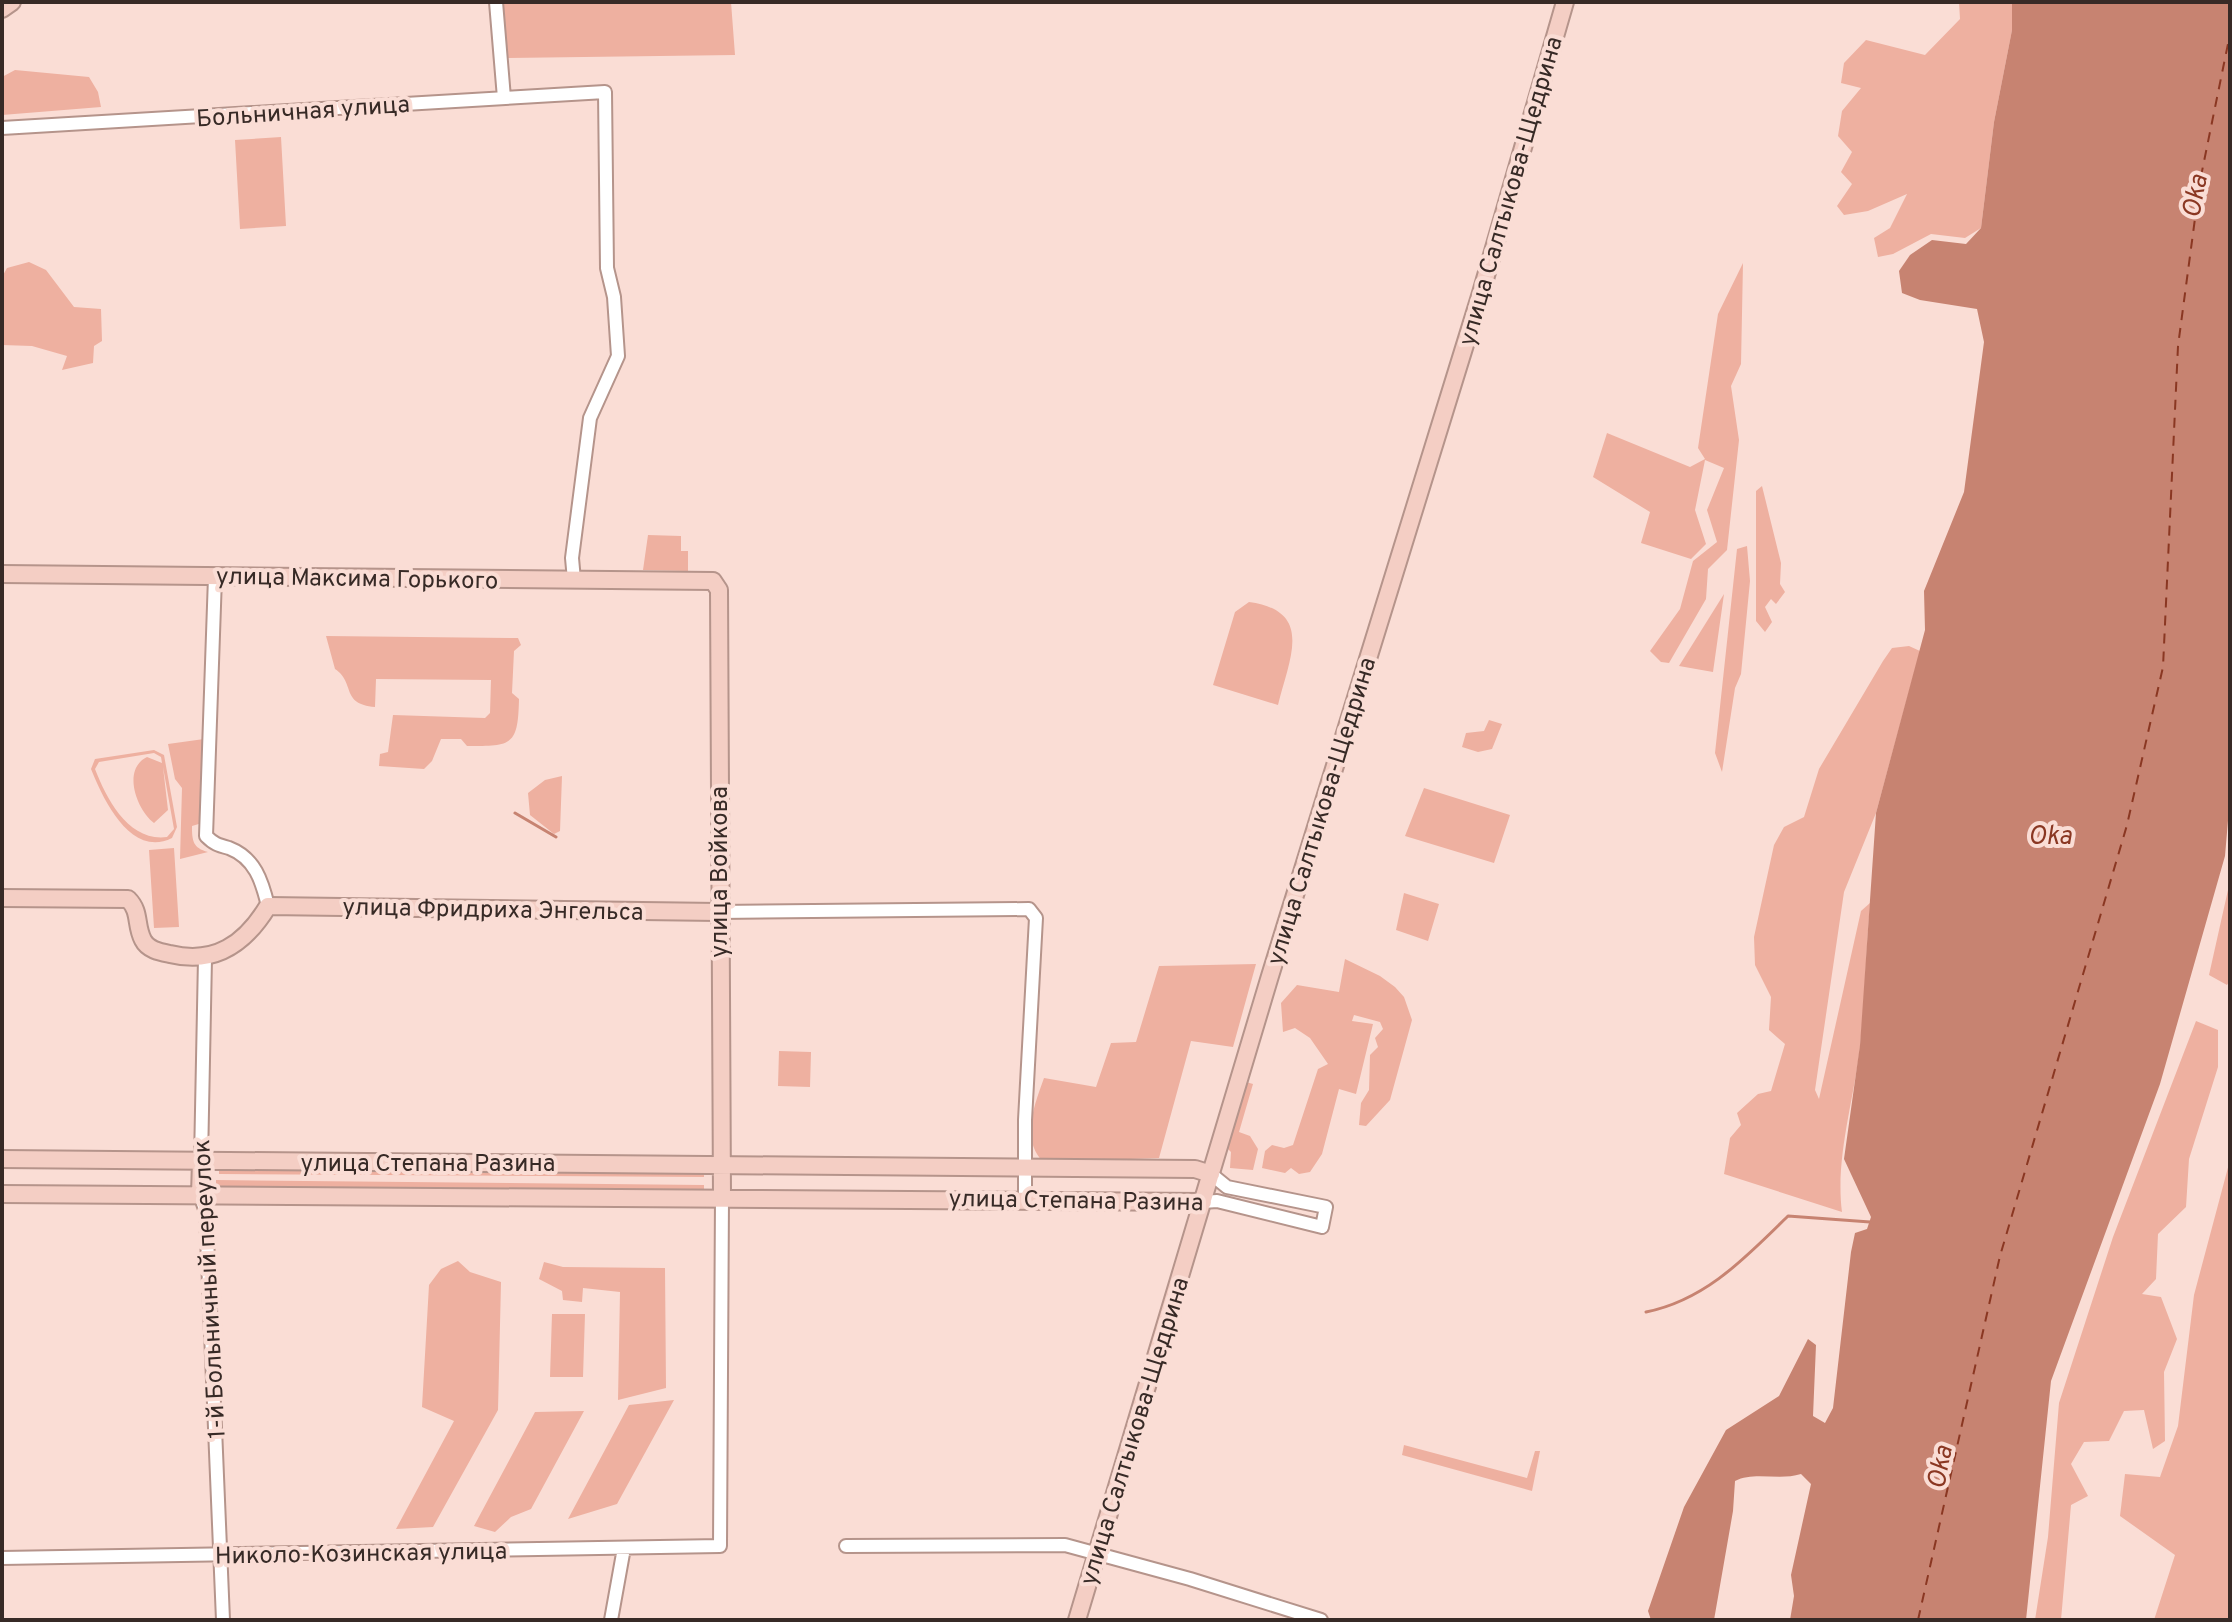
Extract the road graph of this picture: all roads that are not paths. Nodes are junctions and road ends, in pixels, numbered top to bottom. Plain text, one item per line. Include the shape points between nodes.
1 (12, 2) edge
2 (496, 2) edge
3 (1565, 2) edge
4 (2, 9) edge
5 (504, 98) junction
6 (2, 128) edge
7 (2, 574) edge
8 (215, 577) junction
9 (574, 580) junction
10 (713, 581) joint
11 (2, 898) edge
12 (268, 906) junction
13 (718, 912) junction
14 (205, 958) junction
15 (2, 1159) edge
16 (201, 1161) junction
17 (722, 1165) junction
18 (1025, 1168) junction
19 (1211, 1174) junction
20 (2, 1194) edge
21 (200, 1195) junction
22 (722, 1197) junction
23 (1025, 1199) junction
24 (1203, 1202) junction
25 (846, 1546) dead end
26 (624, 1548) junction
27 (1097, 1552) junction
28 (223, 1556) junction
29 (2, 1558) edge
30 (223, 1620) edge
31 (611, 1620) edge
32 (1077, 1620) edge
33 (1321, 1620) edge

1 - 4 main road
2 - 5 street
3 - 19 main road, улица Салтыкова-Щедрина
5 - 6 street, Больничная улица
5 - 9 street, Больничная улица via 605,92 607,268 618,356 590,418 572,558
7 - 8 main road, улица Максима Горького
8 - 9 main road, улица Максима Горького
8 - 12 street via 206,836 249,860
9 - 10 main road, улица Максима Горького
10 - 13 main road, улица Войкова via 719,590
11 - 14 main road via 128,899 136,907 143,940 153,950
12 - 13 main road, улица Фридриха Энгельса
12 - 14 main road via 244,936
13 - 17 main road, улица Войкова
13 - 18 street, улица Фридриха Энгельса via 1029,909 1036,918
14 - 16 street, 1-й Больничный переулок
15 - 16 main road, улица Степана Разина
16 - 17 main road, улица Степана Разина
16 - 21 main road, 1-й Больничный переулок
17 - 18 main road, улица Степана Разина
17 - 22 main road, улица Войкова
18 - 19 main road, улица Степана Разина via 1195,1169
18 - 23 street
19 - 24 main road, улица Салтыкова-Щедрина
19 - 24 street, улица Степана Разина via 1227,1187 1326,1207 1322,1227
20 - 21 main road, улица Степана Разина
21 - 22 main road, улица Степана Разина
21 - 28 street, 1-й Больничный переулок via 206,1212
22 - 23 main road, улица Степана Разина
22 - 26 street, Николо-Козинская улица via 720,1546
23 - 24 main road, улица Степана Разина
24 - 27 main road, улица Салтыкова-Щедрина
25 - 27 street via 1065,1545
26 - 28 street, Николо-Козинская улица
26 - 31 street
27 - 32 main road, улица Салтыкова-Щедрина
27 - 33 street
28 - 29 street, Николо-Козинская улица
28 - 30 street, 1-й Больничный переулок

